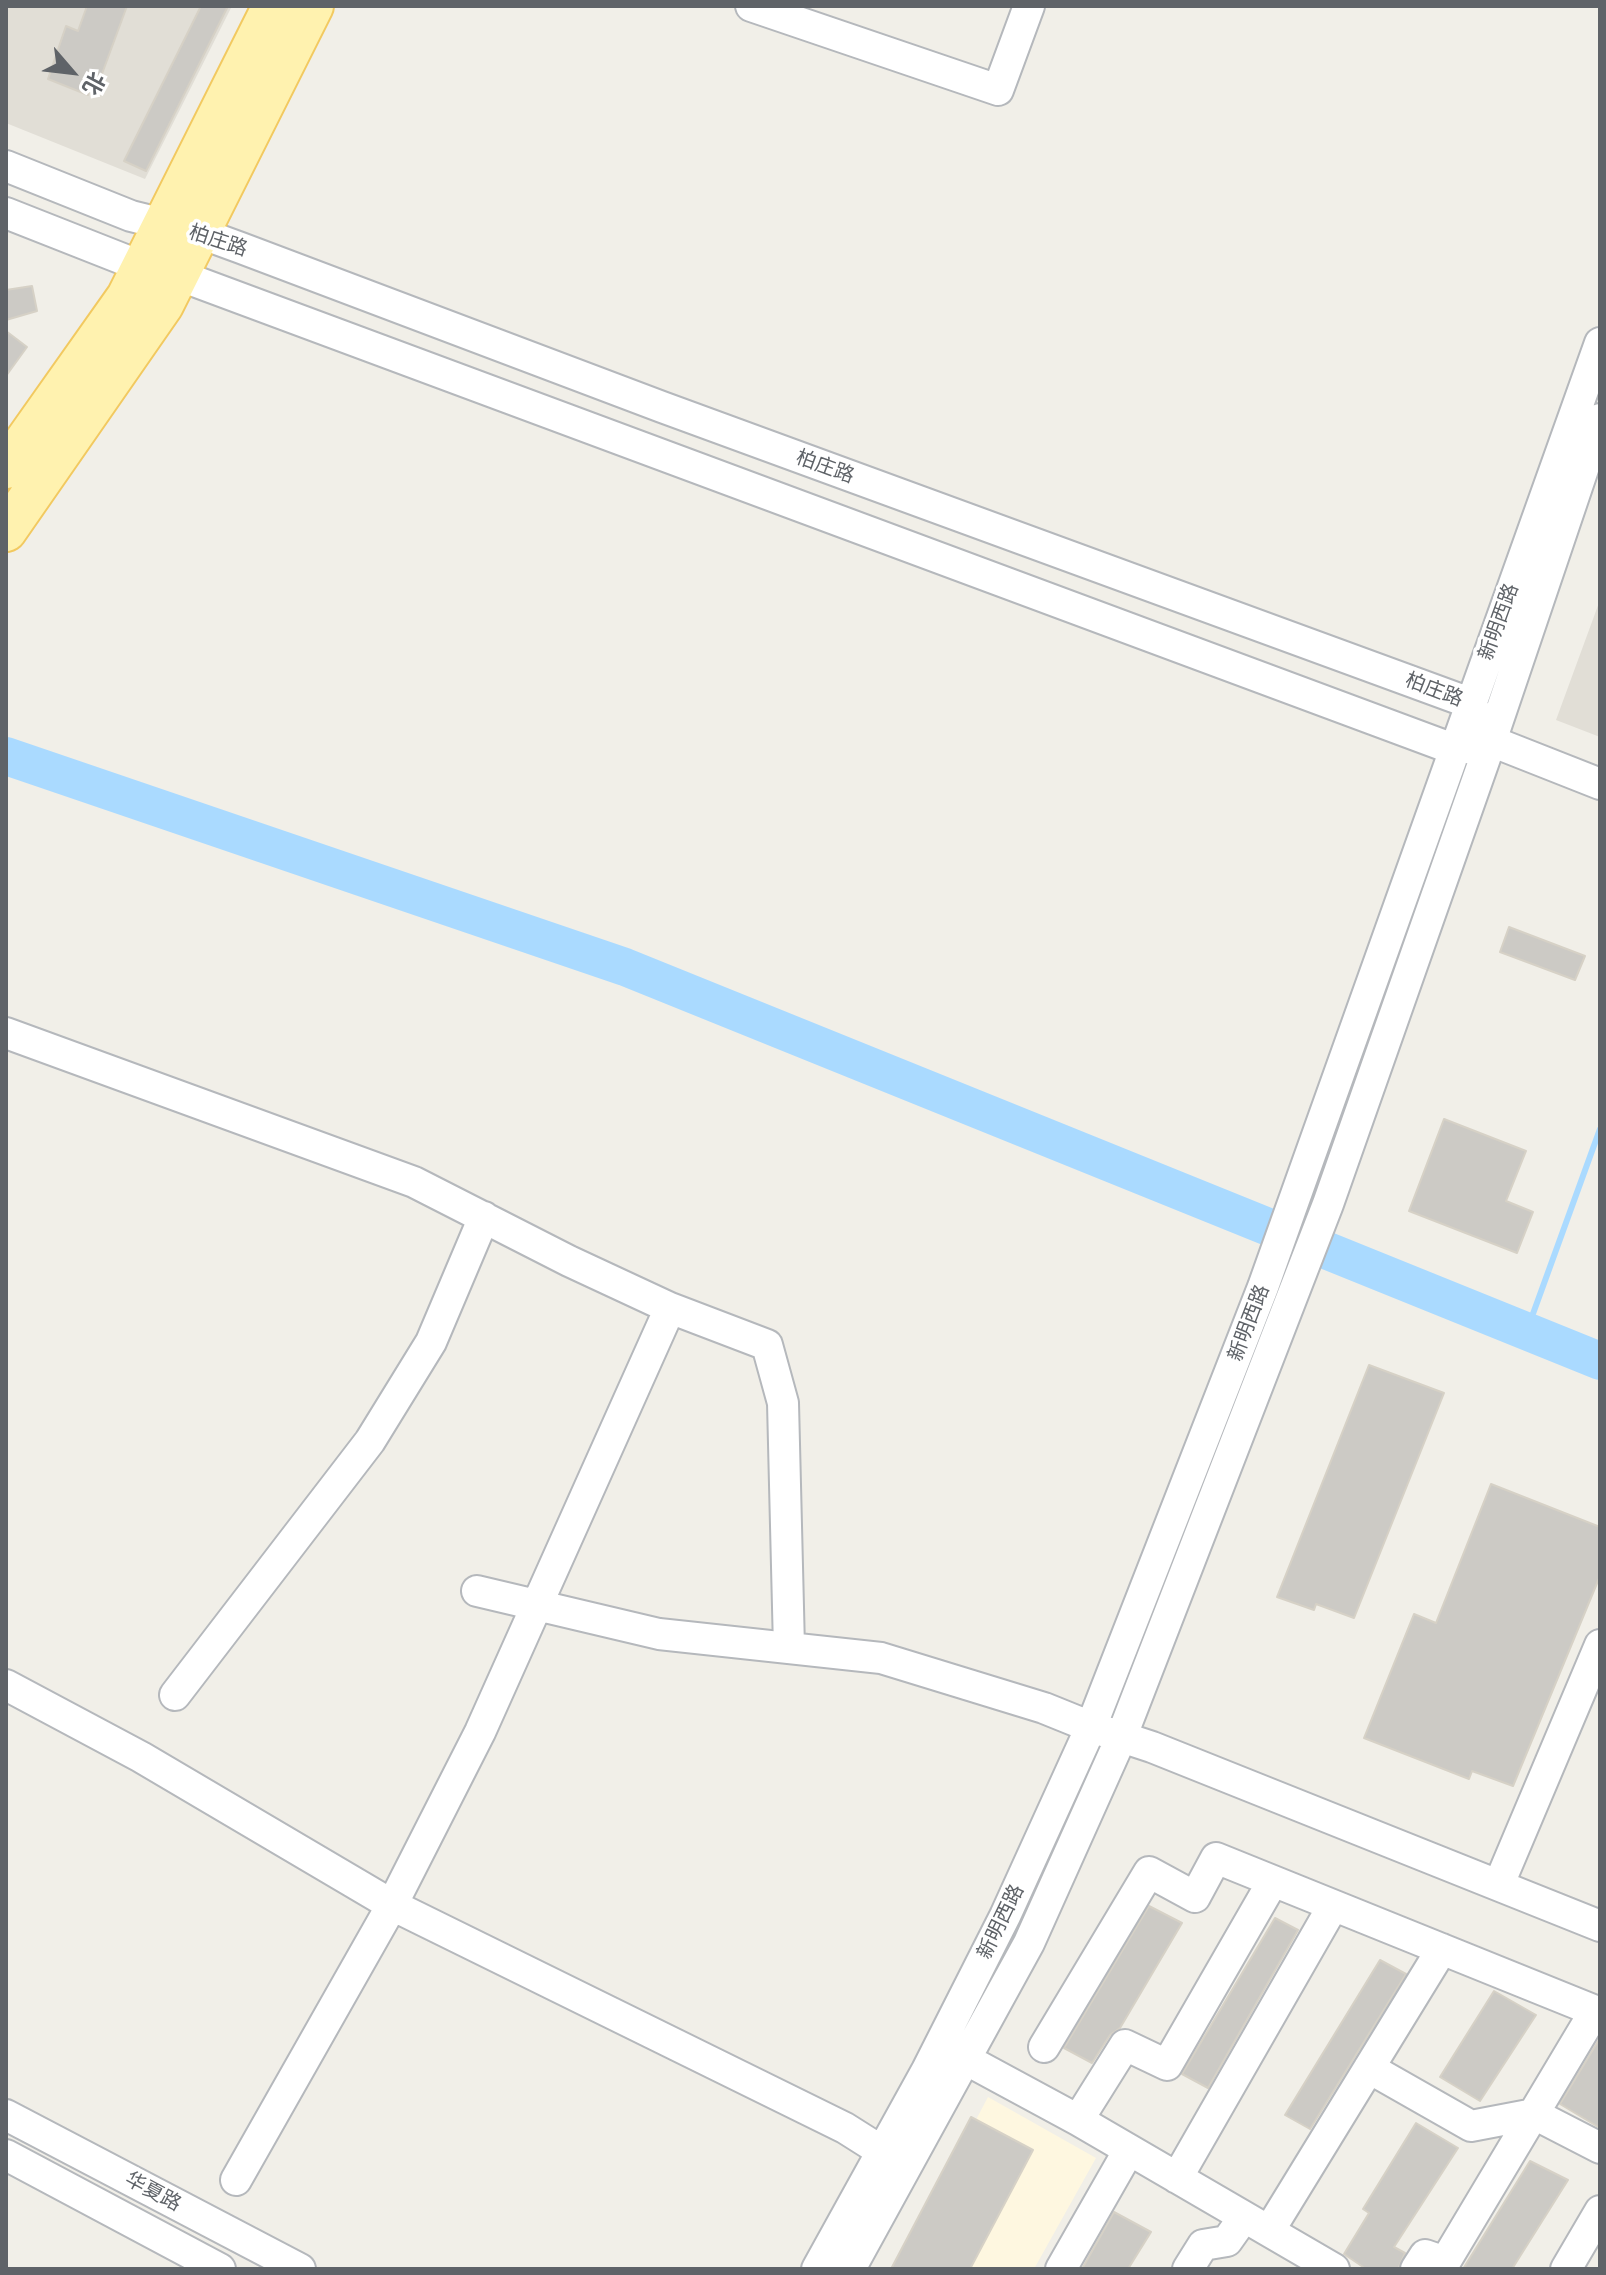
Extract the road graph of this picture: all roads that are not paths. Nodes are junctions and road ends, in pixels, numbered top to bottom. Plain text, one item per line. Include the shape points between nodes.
1 (273, 6) edge
2 (313, 6) edge
3 (751, 6) edge
4 (1029, 6) edge
5 (6, 166) edge
6 (6, 213) edge
7 (182, 229) junction
8 (160, 271) junction
9 (1600, 343) edge
10 (1600, 419) edge
11 (6, 468) edge
12 (6, 531) edge
13 (1470, 703) junction
14 (1491, 741) junction
15 (1456, 750) junction
16 (1600, 784) edge
17 (6, 1033) edge
18 (484, 1217) junction
19 (670, 1308) junction
20 (477, 1591) dead end
21 (537, 1605) junction
22 (1600, 1645) edge
23 (789, 1648) junction
24 (6, 1685) edge
25 (175, 1695) dead end
26 (1091, 1727) junction
27 (1121, 1738) junction
28 (1273, 1881) junction
29 (1499, 1884) junction
30 (392, 1905) junction
31 (1333, 1906) junction
32 (1600, 1926) edge
33 (1442, 1949) junction
34 (1597, 2012) edge
35 (1044, 2047) dead end
36 (967, 2060) junction
37 (1369, 2068) junction
38 (1534, 2114) junction
39 (6, 2115) edge
40 (1078, 2120) junction
41 (1600, 2148) edge
42 (1129, 2150) junction
43 (883, 2152) junction
44 (6, 2155) edge
45 (1177, 2178) junction
46 (236, 2180) dead end
47 (1600, 2211) edge
48 (1257, 2224) junction
49 (220, 2269) edge
50 (300, 2269) edge
51 (817, 2269) edge
52 (850, 2269) edge
53 (1061, 2269) edge
54 (1188, 2269) edge
55 (1334, 2269) edge
56 (1416, 2269) edge
57 (1566, 2269) edge

1 - 7 main road
2 - 7 main road
3 - 4 street via 998,90
5 - 7 street, 柏庄路 via 131,216
6 - 8 street
7 - 8 main road
7 - 13 street, 柏庄路
8 - 11 main road via 127,297
8 - 12 main road via 163,305
8 - 15 street
9 - 13 street, 新明西路
10 - 14 street, 新明西路
13 - 14 street, 柏庄路
13 - 15 street, 新明西路
14 - 15 street
14 - 16 street
14 - 27 street, 新明西路 via 1328,1204
15 - 26 street, 新明西路 via 1263,1287
17 - 18 street via 414,1182
18 - 19 street
18 - 25 street via 431,1342 370,1441
19 - 21 street
19 - 23 street via 767,1345 783,1403
20 - 21 street
21 - 23 street via 659,1634
21 - 30 street
22 - 29 street
23 - 26 street via 881,1658
24 - 30 street via 141,1757
26 - 27 street
26 - 43 street, 新明西路 via 1005,1916
27 - 29 street
27 - 36 street, 新明西路 via 1029,1943
28 - 31 street
28 - 35 street via 1216,1858 1195,1897 1149,1872
28 - 40 street via 1167,2065 1125,2045
29 - 32 street
30 - 43 street via 845,2128
30 - 46 street
31 - 33 street
31 - 45 street
33 - 34 street
33 - 37 street
34 - 38 street
36 - 40 street
36 - 52 street, 新明西路
37 - 38 street via 1471,2126
37 - 48 street
38 - 41 street
38 - 56 street via 1445,2262 1425,2255
39 - 50 street, 华夏路
40 - 42 street
42 - 45 street
42 - 53 street
43 - 51 street, 新明西路
44 - 49 street, 华夏路
45 - 48 street
47 - 57 street
48 - 54 street via 1227,2241 1203,2245
48 - 55 street

